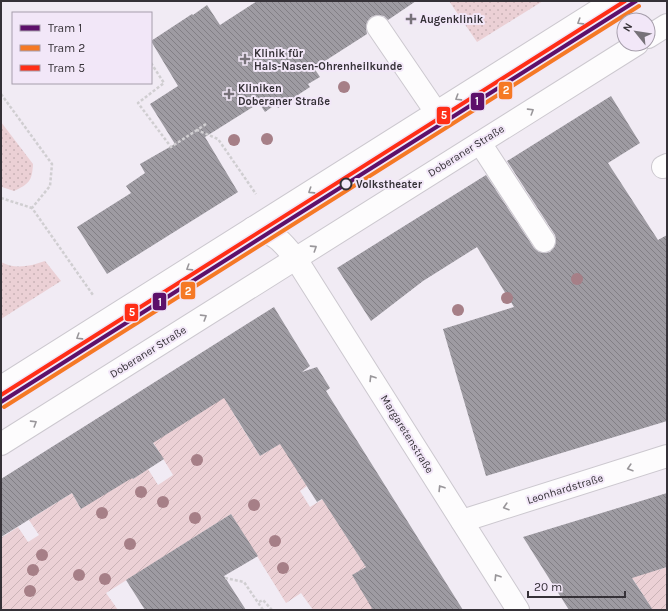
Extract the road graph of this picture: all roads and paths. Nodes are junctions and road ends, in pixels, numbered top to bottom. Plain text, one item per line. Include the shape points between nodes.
1 (613, 1) edge
2 (667, 25) edge
3 (378, 27) dead end
4 (656, 32) edge
5 (623, 52) edge
6 (152, 65) edge
7 (1, 94) edge
8 (436, 112) junction
9 (206, 124) dead end
10 (197, 130) junction
11 (480, 143) junction
12 (257, 196) dead end
13 (1, 198) edge
14 (32, 208) junction
15 (253, 228) junction
16 (544, 241) dead end
17 (296, 259) junction
18 (95, 297) dead end
19 (1, 387) edge
20 (1, 444) edge
21 (667, 456) edge
22 (462, 521) junction
23 (225, 578) dead end
24 (259, 602) junction
25 (510, 607) edge
26 (263, 610) edge
27 (272, 610) edge

1 -> 8 street
2 - 4 street
3 - 8 street
11 -> 5 street, Doberaner Straße
6 - 10 path via 164,83 138,103 170,147
7 - 14 path via 52,164 50,186
8 -> 15 street
9 - 10 path
10 - 12 path via 218,139
11 - 16 street
17 -> 11 street, Doberaner Straße
13 - 14 path
14 - 18 path
15 - 17 street via 270,233 283,243
15 -> 19 street
20 -> 17 street, Doberaner Straße
22 -> 17 street, Margaretenstraße
21 -> 22 street, Leonhardstraße
25 -> 22 street, Margaretenstraße
23 - 24 path via 244,582
24 - 26 path
24 - 27 path via 263,600

